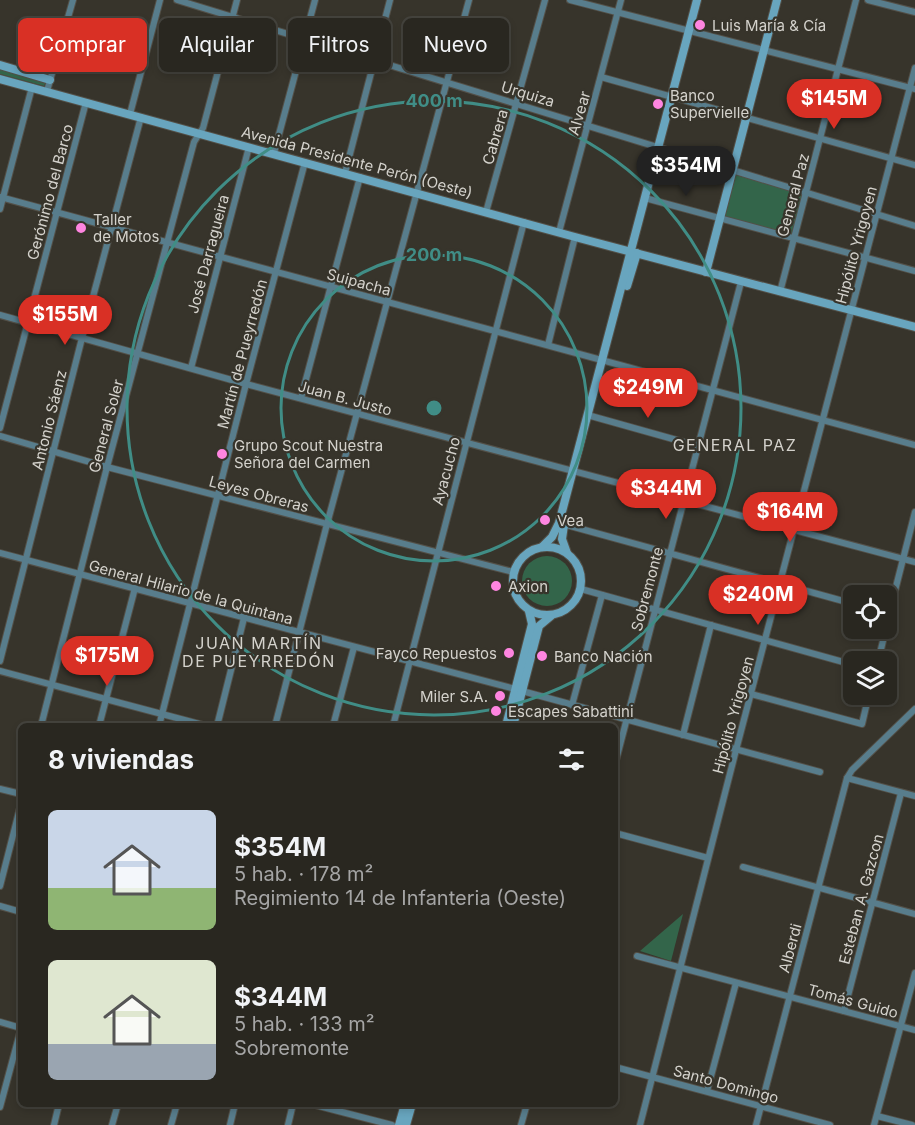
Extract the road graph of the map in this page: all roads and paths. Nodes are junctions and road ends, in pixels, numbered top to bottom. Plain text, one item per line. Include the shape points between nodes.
1 (73, 0) edge
2 (160, 0) edge
3 (177, 0) edge
4 (237, 0) edge
5 (315, 0) edge
6 (390, 0) edge
7 (469, 0) edge
8 (545, 0) edge
9 (570, 0) edge
10 (621, 0) edge
11 (697, 0) edge
12 (777, 0) edge
13 (856, 0) edge
14 (868, 0) edge
15 (915, 12) edge
16 (618, 13) junction
17 (232, 16) junction
18 (310, 18) edge
19 (385, 18) edge
20 (688, 31) junction
21 (288, 33) edge
22 (764, 50) junction
23 (391, 64) edge
24 (0, 65) edge
25 (915, 68) edge
26 (838, 70) junction
27 (295, 72) edge
28 (371, 72) edge
29 (601, 77) junction
30 (0, 79) edge
31 (50, 80) junction
32 (447, 82) junction
33 (32, 87) junction
34 (912, 89) edge
35 (47, 91) junction
36 (671, 97) junction
37 (86, 102) junction
38 (516, 104) junction
39 (130, 114) junction
40 (141, 117) junction
41 (747, 118) junction
42 (587, 125) junction
43 (199, 134) junction
44 (820, 138) junction
45 (249, 147) junction
46 (659, 147) junction
47 (274, 153) junction
48 (891, 158) junction
49 (305, 162) junction
50 (915, 165) edge
51 (734, 169) junction
52 (345, 173) junction
53 (360, 177) junction
54 (806, 192) junction
55 (415, 193) junction
56 (2, 197) edge
57 (645, 198) junction
58 (0, 209) edge
59 (486, 212) junction
60 (57, 213) junction
61 (877, 214) junction
62 (721, 219) junction
63 (524, 222) junction
64 (915, 226) edge
65 (112, 228) junction
66 (559, 232) junction
67 (575, 237) junction
68 (794, 238) junction
69 (167, 243) junction
70 (634, 252) junction
71 (220, 257) junction
72 (865, 258) junction
73 (276, 271) junction
74 (915, 271) edge
75 (706, 272) junction
76 (741, 282) junction
77 (331, 286) junction
78 (780, 292) junction
79 (386, 302) junction
80 (852, 310) junction
81 (0, 315) edge
82 (28, 323) junction
83 (915, 327) edge
84 (495, 331) junction
85 (82, 338) junction
86 (548, 345) junction
87 (137, 354) junction
88 (604, 361) junction
89 (191, 368) junction
90 (246, 384) junction
91 (712, 390) junction
92 (301, 398) junction
93 (357, 414) junction
94 (591, 417) junction
95 (822, 420) junction
96 (0, 428) edge
97 (0, 436) edge
98 (466, 443) junction
99 (915, 445) edge
100 (698, 446) junction
101 (53, 452) junction
102 (107, 467) junction
103 (575, 471) junction
104 (219, 495) junction
105 (684, 501) junction
106 (915, 512) edge
107 (327, 524) junction
108 (563, 524) junction
109 (793, 531) junction
110 (542, 547) junction
111 (437, 552) junction
112 (0, 553) edge
113 (567, 553) junction
114 (670, 555) junction
115 (903, 559) junction
116 (26, 560) junction
117 (915, 562) edge
118 (513, 572) junction
119 (80, 574) junction
120 (780, 585) junction
121 (896, 585) edge
122 (135, 588) junction
123 (581, 589) junction
124 (602, 595) junction
125 (843, 601) edge
126 (190, 604) junction
127 (656, 609) junction
128 (529, 611) junction
129 (551, 615) junction
130 (244, 618) junction
131 (711, 625) junction
132 (299, 633) junction
133 (765, 640) junction
134 (354, 647) junction
135 (0, 660) edge
136 (843, 661) edge
137 (409, 662) junction
138 (0, 671) edge
139 (52, 684) junction
140 (518, 690) junction
141 (751, 694) junction
142 (106, 700) junction
143 (572, 705) junction
144 (866, 705) edge
145 (915, 709) edge
146 (162, 714) junction
147 (626, 720) junction
148 (42, 723) edge
149 (100, 723) edge
150 (160, 723) edge
151 (196, 723) edge
152 (218, 723) edge
153 (276, 723) edge
154 (334, 723) edge
155 (394, 723) edge
156 (507, 723) edge
157 (513, 723) edge
158 (682, 735) junction
159 (736, 750) junction
160 (618, 752) edge
161 (820, 772) dead end
162 (847, 778) junction
163 (0, 789) edge
164 (901, 792) junction
165 (18, 793) edge
166 (915, 796) edge
167 (18, 816) edge
168 (618, 834) edge
169 (0, 848) edge
170 (9, 850) junction
171 (708, 858) junction
172 (743, 867) dead end
173 (0, 886) edge
174 (819, 887) junction
175 (873, 902) junction
176 (0, 906) edge
177 (18, 911) edge
178 (915, 914) edge
179 (637, 956) dead end
180 (681, 967) junction
181 (915, 973) edge
182 (736, 983) junction
183 (789, 997) junction
184 (844, 1011) junction
185 (0, 1022) edge
186 (18, 1027) edge
187 (901, 1027) junction
188 (915, 1030) edge
189 (18, 1039) edge
190 (618, 1068) edge
191 (652, 1077) junction
192 (707, 1091) junction
193 (761, 1106) junction
194 (0, 1107) edge
195 (58, 1107) edge
196 (117, 1107) edge
197 (176, 1107) edge
198 (234, 1107) edge
199 (292, 1107) edge
200 (323, 1107) edge
201 (404, 1107) edge
202 (411, 1107) edge
203 (526, 1107) edge
204 (877, 1116) junction
205 (54, 1125) edge
206 (112, 1125) edge
207 (171, 1125) edge
208 (230, 1125) edge
209 (288, 1125) edge
210 (392, 1125) edge
211 (399, 1125) edge
212 (406, 1125) edge
213 (521, 1125) edge
214 (640, 1125) edge
215 (756, 1125) edge
216 (830, 1125) edge
217 (874, 1125) edge
218 (912, 1125) edge

1 - 31 street
2 - 39 street
3 - 17 street, Urquiza
4 - 17 street, General Soler
5 - 18 street
6 - 19 street
7 - 32 street
8 - 38 street, Cabrera
9 - 16 street
10 - 16 street, Alvear
11 - 20 main road
12 - 22 main road
13 - 26 street, General Paz
14 - 15 street
16 - 20 street
16 - 29 street, Alvear
17 - 21 street, Urquiza
17 - 43 street, General Soler
20 - 22 street
20 - 36 main road
22 - 26 street
22 - 41 main road
23 - 32 street, Urquiza
24 - 31 main road
25 - 34 street, Hipólito Yrigoyen
26 - 34 street
26 - 44 street, General Paz
27 - 47 street
28 - 52 street
29 - 36 street
29 - 42 street, Alvear
30 - 33 main road, Avenida Presidente Perón (Oeste)
31 - 35 street
32 - 38 street, Urquiza
32 - 55 street
33 - 35 main road, Avenida Presidente Perón (Oeste)
33 - 56 street
34 - 48 street, Hipólito Yrigoyen
35 - 37 main road, Avenida Presidente Perón (Oeste)
36 - 41 street
36 - 46 main road
37 - 39 main road, Avenida Presidente Perón (Oeste)
37 - 60 street, Gerónimo del Barco
38 - 42 street, Urquiza
38 - 59 street, Cabrera
39 - 40 main road, Avenida Presidente Perón (Oeste)
40 - 43 main road, Avenida Presidente Perón (Oeste)
40 - 65 street, Antonio Sáenz
41 - 44 street
41 - 51 main road
42 - 46 street, Urquiza
42 - 66 street, Alvear
43 - 45 main road, Avenida Presidente Perón (Oeste)
43 - 69 street, General Soler
44 - 48 street
44 - 54 street, General Paz
45 - 47 main road, Avenida Presidente Perón (Oeste)
45 - 71 street, José Darragueira
46 - 51 street, Urquiza
46 - 57 main road
47 - 49 main road, Avenida Presidente Perón (Oeste)
48 - 50 street
48 - 61 street, Hipólito Yrigoyen
49 - 52 main road, Avenida Presidente Perón (Oeste)
49 - 73 street, Martín de Pueyrredón
51 - 54 street, Urquiza
51 - 62 main road
52 - 53 main road, Avenida Presidente Perón (Oeste)
53 - 55 main road, Avenida Presidente Perón (Oeste)
53 - 77 street
54 - 61 street, Urquiza
54 - 68 street, General Paz
55 - 59 main road, Avenida Presidente Perón (Oeste)
55 - 79 street
56 - 58 street
56 - 60 street, Suipacha
57 - 62 street
57 - 70 main road
59 - 63 main road, Avenida Presidente Perón (Oeste)
60 - 65 street, Suipacha
60 - 82 street, Gerónimo del Barco
61 - 64 street, Urquiza
61 - 72 street, Hipólito Yrigoyen
62 - 68 street
62 - 75 main road
63 - 66 main road, Avenida Presidente Perón (Oeste)
63 - 84 street, Ayacucho
65 - 69 street, Suipacha
65 - 85 street, Antonio Sáenz
66 - 67 main road, Avenida Presidente Perón (Oeste)
67 - 70 main road, Avenida Presidente Perón (Oeste)
67 - 86 street
68 - 72 street
68 - 78 street, General Paz
69 - 71 street, Suipacha
69 - 87 street, General Soler
70 - 75 main road, Avenida Presidente Perón (Oeste)
70 - 88 main road
71 - 73 street, Suipacha
71 - 89 street, José Darragueira
72 - 74 street
72 - 80 street, Hipólito Yrigoyen
73 - 77 street, Suipacha
73 - 90 street, Martín de Pueyrredón
75 - 76 main road, Avenida Presidente Perón (Oeste)
76 - 78 main road, Avenida Presidente Perón (Oeste)
76 - 91 street, Sobremonte
77 - 79 street, Suipacha
77 - 92 street
78 - 80 main road, Avenida Presidente Perón (Oeste)
79 - 84 street, Suipacha
79 - 93 street
80 - 83 main road, Avenida Presidente Perón (Oeste)
80 - 95 street, Hipólito Yrigoyen
81 - 82 street, Juan B. Justo
82 - 85 street, Juan B. Justo
82 - 96 street, Gerónimo del Barco
84 - 86 street, Suipacha
84 - 98 street, Ayacucho
85 - 87 street, Juan B. Justo
85 - 101 street, Antonio Sáenz
86 - 88 street, Suipacha
87 - 89 street, Juan B. Justo
87 - 102 street, General Soler
88 - 91 street, Suipacha
88 - 94 main road
88 - 103 main road
89 - 90 street, Juan B. Justo
90 - 92 street, Juan B. Justo
90 - 104 street, Martín de Pueyrredón
91 - 95 street, Suipacha
91 - 100 street, Sobremonte
92 - 93 street, Juan B. Justo
93 - 98 street, Juan B. Justo
93 - 107 street
94 - 100 street
94 - 103 main road
95 - 99 street, Suipacha
95 - 109 street, Hipólito Yrigoyen
97 - 101 street, Leyes Obreras
98 - 103 street, Juan B. Justo
98 - 111 street, Ayacucho
100 - 105 street, Sobremonte
101 - 102 street, Leyes Obreras
101 - 116 street, Antonio Sáenz
102 - 104 street, Leyes Obreras
102 - 119 street, General Soler
103 - 105 street, Juan B. Justo
103 - 108 main road
103 - 110 main road via 556,530
104 - 107 street, Leyes Obreras
104 - 126 street, Martín de Pueyrredón
105 - 109 street, Juan B. Justo
105 - 114 street, Sobremonte
106 - 115 street
107 - 111 street, Leyes Obreras
107 - 132 street
108 - 113 main road via 562,539
108 - 114 street
109 - 115 street, Juan B. Justo
109 - 120 street, Hipólito Yrigoyen
110 - 113 main road
110 - 118 main road via 524,555
111 - 118 street, Leyes Obreras
111 - 137 street, Ayacucho
112 - 116 street, General Hilario de la Quintana
113 - 123 main road via 579,569
114 - 120 street
114 - 127 street, Sobremonte
115 - 117 street, Juan B. Justo
115 - 121 street
116 - 119 street, General Hilario de la Quintana
116 - 135 street, Antonio Sáenz
118 - 128 main road via 515,594
119 - 122 street, General Hilario de la Quintana
119 - 139 street, General Soler
120 - 125 street
120 - 133 street, Hipólito Yrigoyen
122 - 126 street, General Hilario de la Quintana
122 - 142 street
123 - 124 street
123 - 129 main road via 570,607
124 - 127 street
124 - 143 street
126 - 130 street, General Hilario de la Quintana
126 - 146 street, Martín de Pueyrredón
127 - 131 street
127 - 147 street, Sobremonte
128 - 129 main road
128 - 140 main road via 532,624
129 - 140 main road via 539,626
130 - 132 street, General Hilario de la Quintana
130 - 152 street
131 - 133 street
131 - 158 street
132 - 134 street, General Hilario de la Quintana
132 - 153 street
133 - 136 street
133 - 141 street, Hipólito Yrigoyen
134 - 137 street, General Hilario de la Quintana
134 - 154 street
137 - 140 street, General Hilario de la Quintana
137 - 155 street, Ayacucho
138 - 139 street
139 - 142 street
139 - 148 street, General Soler
140 - 143 street, General Hilario de la Quintana
140 - 156 main road
140 - 157 main road
141 - 144 street via 862,724
141 - 159 street, Hipólito Yrigoyen
142 - 146 street
142 - 149 street
143 - 147 street, General Hilario de la Quintana
145 - 162 street
146 - 150 street, Martín de Pueyrredón
146 - 151 street
147 - 158 street, General Hilario de la Quintana
147 - 160 street, Sobremonte
158 - 159 street, General Hilario de la Quintana
159 - 161 street, General Hilario de la Quintana
159 - 171 street, Hipólito Yrigoyen
162 - 164 street
162 - 174 street, Alberdi
163 - 165 street
164 - 166 street
164 - 175 street, Esteban A. Gazcon
167 - 170 street
168 - 171 street
169 - 170 street
170 - 173 street
171 - 180 street, Hipólito Yrigoyen
172 - 174 street
174 - 175 street
174 - 183 street, Alberdi
175 - 178 street
175 - 184 street, Esteban A. Gazcon
176 - 177 street
179 - 180 street, Tomás Guido
180 - 182 street, Tomás Guido
180 - 191 street, Hipólito Yrigoyen
181 - 187 street
182 - 183 street, Tomás Guido
182 - 192 street
183 - 184 street, Tomás Guido
183 - 193 street, Alberdi
184 - 187 street, Tomás Guido
185 - 186 street
187 - 188 street, Tomás Guido
187 - 204 street
189 - 194 street
190 - 191 street, Santo Domingo
191 - 192 street, Santo Domingo
191 - 214 street, Hipólito Yrigoyen
192 - 193 street, Santo Domingo
193 - 215 street, Alberdi
193 - 216 street, Santo Domingo
195 - 205 street
196 - 206 street
197 - 207 street
198 - 208 street
199 - 209 street
200 - 210 street
201 - 211 main road
202 - 212 main road
203 - 213 street
204 - 217 street
204 - 218 street

